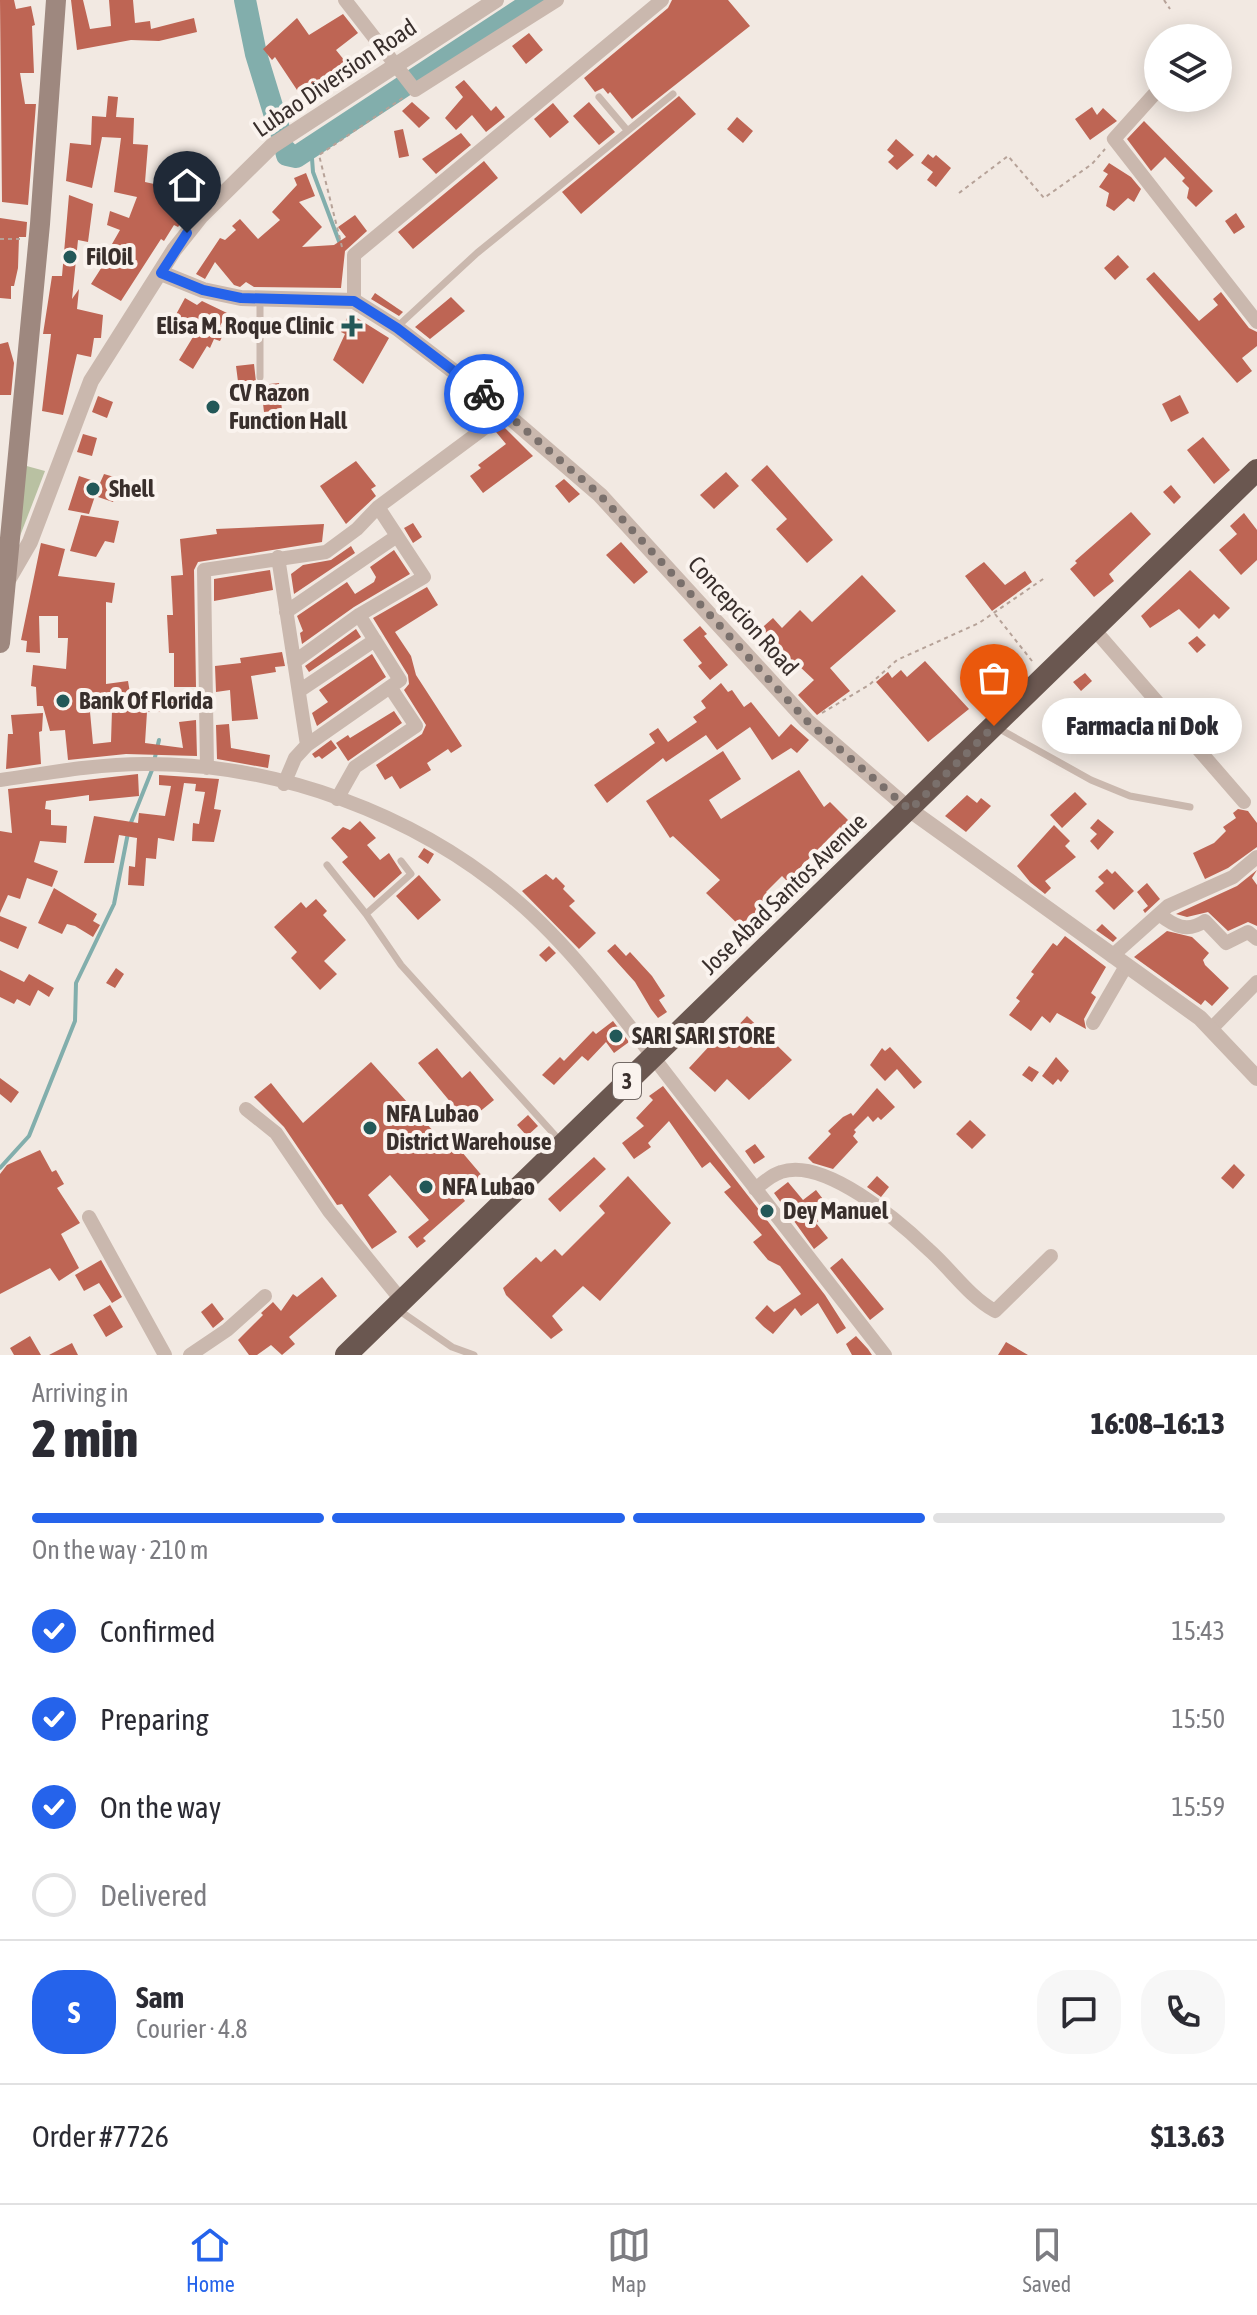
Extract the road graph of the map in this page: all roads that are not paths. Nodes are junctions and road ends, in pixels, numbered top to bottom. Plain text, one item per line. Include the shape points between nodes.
1 (56, 0) edge
2 (345, 0) edge
3 (557, 0) edge
4 (662, 0) edge
5 (491, 1) edge
6 (400, 66) junction
7 (673, 94) dead end
8 (599, 97) dead end
9 (1144, 106) edge
10 (627, 130) junction
11 (161, 273) junction
12 (260, 296) junction
13 (354, 301) junction
14 (1257, 322) edge
15 (397, 328) junction
16 (260, 377) dead end
17 (506, 412) junction
18 (1257, 470) edge
19 (378, 507) junction
20 (397, 536) junction
21 (278, 557) junction
22 (6, 584) junction
23 (286, 612) junction
24 (359, 615) junction
25 (1093, 628) junction
26 (375, 640) junction
27 (0, 643) edge
28 (294, 662) junction
29 (390, 687) junction
30 (299, 691) junction
31 (994, 726) junction
32 (307, 745) junction
33 (207, 768) junction
34 (0, 780) edge
35 (284, 784) junction
36 (337, 799) junction
37 (1244, 802) dead end
38 (1190, 807) dead end
39 (910, 810) junction
40 (1257, 857) edge
41 (401, 861) dead end
42 (327, 865) dead end
43 (366, 914) junction
44 (1159, 914) junction
45 (1257, 939) edge
46 (1112, 956) junction
47 (1126, 966) junction
48 (1257, 982) edge
49 (1093, 1023) dead end
50 (1211, 1029) junction
51 (652, 1056) junction
52 (1257, 1078) edge
53 (246, 1109) dead end
54 (563, 1144) junction
55 (755, 1189) junction
56 (89, 1217) dead end
57 (1051, 1256) dead end
58 (265, 1296) dead end
59 (398, 1304) junction
60 (165, 1355) edge
61 (190, 1355) edge
62 (346, 1355) edge
63 (474, 1355) edge
64 (885, 1355) edge

1 - 22 main road
2 - 6 street
3 - 6 street via 414,88
4 - 13 street via 354,255
5 - 6 street, Lubao Diversion Road
6 - 11 street, Lubao Diversion Road via 272,146 201,216
7 - 10 lane
8 - 10 lane
9 - 14 street via 1114,139
10 - 15 lane via 477,253
11 - 12 street, Concepcion Road via 203,290
11 - 22 street, Lubao Diversion Road via 91,381 30,542
12 - 13 street, Concepcion Road
12 - 16 lane
13 - 15 street, Concepcion Road
15 - 17 street, Concepcion Road
17 - 19 street
17 - 39 street, Concepcion Road via 633,528 807,721
18 - 25 highway, Jose Abad Santos Avenue / 3
19 - 20 street
19 - 21 street via 326,552
20 - 23 street
20 - 24 street via 424,577
21 - 23 street
21 - 33 street via 204,570
22 - 27 main road
23 - 28 street
24 - 26 street
24 - 28 street
25 - 31 highway, Jose Abad Santos Avenue / 3
25 - 37 street
26 - 29 street via 400,680
26 - 30 street
28 - 30 street
29 - 32 street
29 - 36 street via 416,726 355,767
30 - 32 street
31 - 38 lane via 1091,780 1130,796
31 - 39 highway, Jose Abad Santos Avenue / 3
32 - 35 street
33 - 34 street via 100,765
33 - 35 street
35 - 36 street
36 - 51 street via 430,837 516,899 587,974
39 - 46 street, Concepcion Road
39 - 51 highway, Jose Abad Santos Avenue / 3
40 - 44 street via 1233,877 1193,892
41 - 43 lane via 411,874
42 - 43 lane
43 - 54 lane via 401,965
44 - 45 street via 1175,927 1205,921 1226,943 1248,932
44 - 46 street
46 - 47 street, Concepcion Road
47 - 49 street
47 - 50 street, Concepcion Road
48 - 50 street
50 - 52 street, Concepcion Road
51 - 54 highway, Jose Abad Santos Avenue / 3
51 - 55 street
53 - 59 street via 276,1133
54 - 59 highway, Jose Abad Santos Avenue / 3
55 - 57 street via 783,1171 804,1171 846,1185 917,1239 995,1311
55 - 64 street
56 - 60 street
58 - 61 street
59 - 62 highway, Jose Abad Santos Avenue / 3
59 - 63 lane via 452,1347

